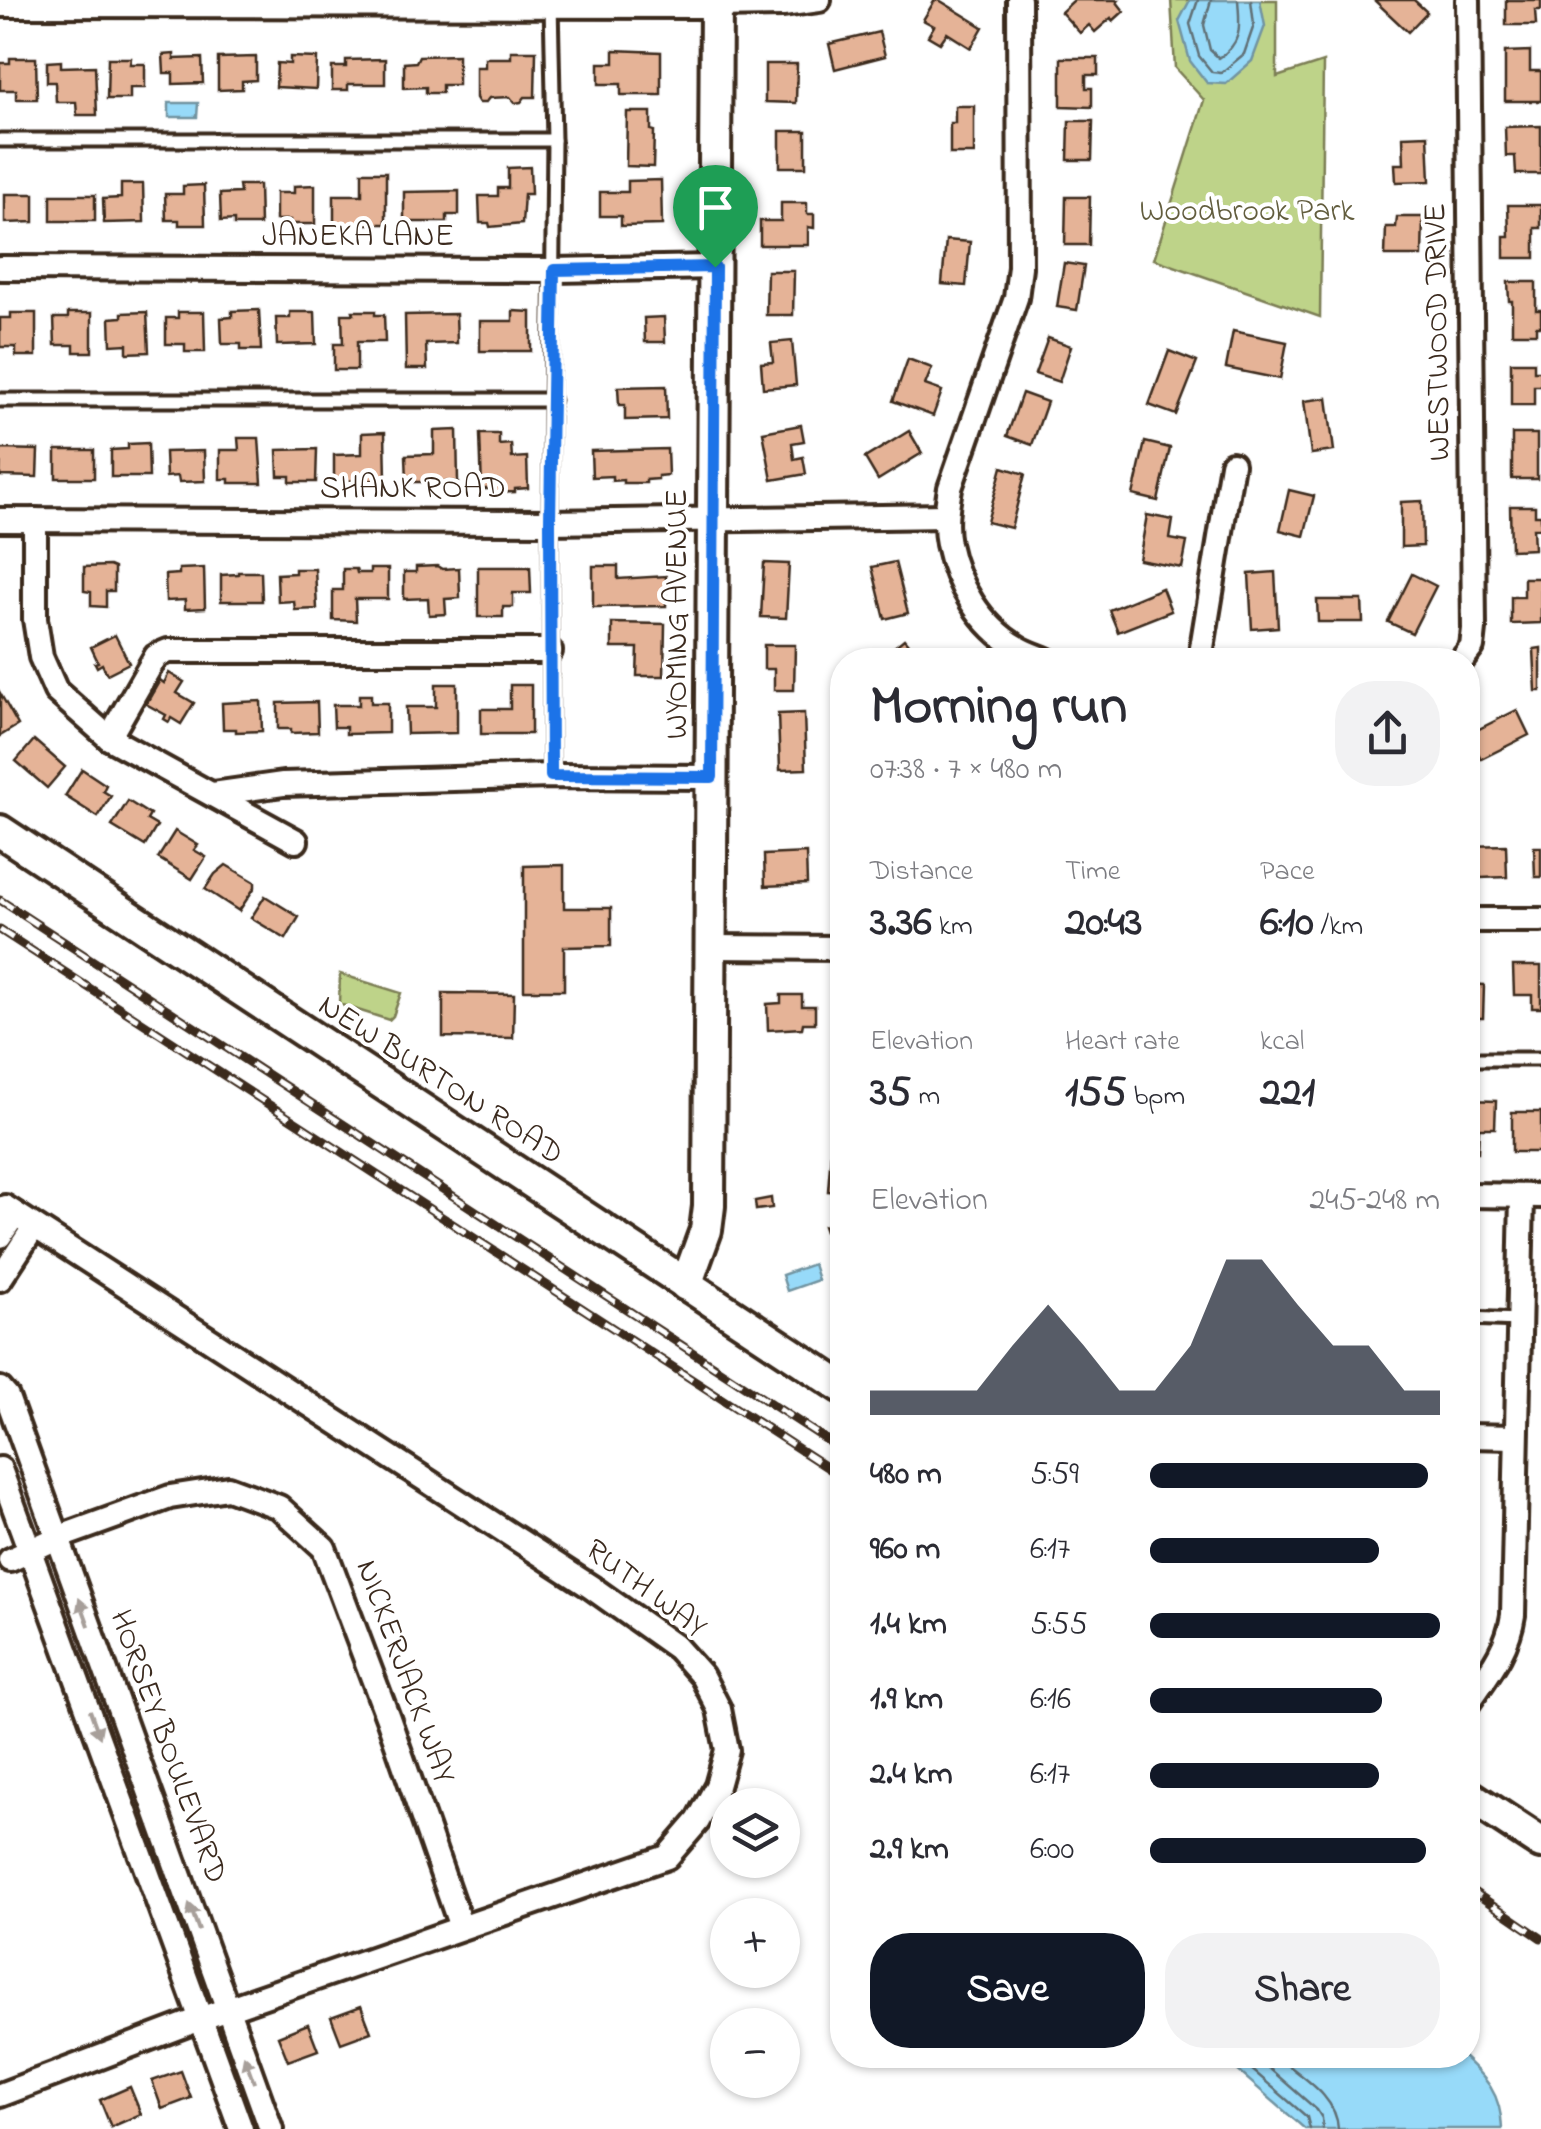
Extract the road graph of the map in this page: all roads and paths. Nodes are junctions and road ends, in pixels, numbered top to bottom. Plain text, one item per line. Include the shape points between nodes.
1 (819, 0) edge
2 (1019, 0) edge
3 (1468, 0) edge
4 (551, 3) edge
5 (716, 3) edge
6 (0, 6) edge
7 (0, 140) edge
8 (554, 140) junction
9 (715, 267) junction
10 (0, 268) edge
11 (554, 270) junction
12 (0, 400) edge
13 (552, 400) junction
14 (1232, 464) dead end
15 (946, 516) junction
16 (0, 520) edge
17 (36, 520) junction
18 (714, 520) junction
19 (550, 522) junction
20 (1018, 648) edge
21 (1202, 648) edge
22 (1471, 648) edge
23 (550, 651) junction
24 (109, 738) junction
25 (551, 776) junction
26 (712, 777) junction
27 (213, 794) junction
28 (0, 831) edge
29 (296, 842) dead end
30 (1480, 920) edge
31 (1541, 920) edge
32 (710, 947) junction
33 (830, 948) edge
34 (1541, 1058) edge
35 (1480, 1059) edge
36 (1480, 1195) edge
37 (1532, 1196) edge
38 (18, 1216) junction
39 (0, 1236) edge
40 (0, 1279) edge
41 (686, 1285) junction
42 (1480, 1318) edge
43 (1519, 1320) junction
44 (830, 1379) edge
45 (0, 1390) edge
46 (1480, 1436) edge
47 (1515, 1437) junction
48 (0, 1468) edge
49 (57, 1538) junction
50 (21, 1556) junction
51 (1480, 1685) edge
52 (1480, 1804) edge
53 (1541, 1844) edge
54 (460, 1928) junction
55 (227, 2009) junction
56 (202, 2019) junction
57 (0, 2094) edge
58 (242, 2129) edge
59 (271, 2129) edge

1 - 5 street
2 - 15 street via 1016,298
3 - 22 street, WESTWOOD DRIVE
4 - 5 street
4 - 6 street
4 - 8 lane
5 - 9 street, WYOMING AVENUE
7 - 8 lane
8 - 11 lane
9 - 11 street, JANEKA LANE
9 - 18 street, WYOMING AVENUE
10 - 11 street, JANEKA LANE
11 - 13 lane
12 - 13 lane
13 - 19 lane
14 - 21 street
15 - 18 street, SHANK ROAD
15 - 20 street via 947,543 966,593
16 - 17 street, SHANK ROAD
17 - 19 street, SHANK ROAD
17 - 24 street via 41,657 56,691
18 - 19 street, SHANK ROAD
18 - 26 street, WYOMING AVENUE
19 - 23 lane
23 - 24 street via 168,652 156,656
23 - 25 lane
24 - 27 street
25 - 26 street
25 - 27 street via 283,784
26 - 32 street, WYOMING AVENUE
27 - 29 street
28 - 41 street, NEW BURTON ROAD
30 - 31 street
32 - 33 street
32 - 41 street, WYOMING AVENUE via 709,1206
34 - 35 lane
36 - 37 street
37 - 43 street
38 - 39 street
38 - 40 street
38 - 54 street, RUTH WAY via 591,1586 677,1648 702,1676 719,1709 728,1750 698,1821 667,1857
41 - 44 street, NEW BURTON ROAD
42 - 43 lane
43 - 47 street
45 - 49 street, HORSEY BOULEVARD
46 - 47 street
47 - 51 street via 1510,1634
48 - 50 street, HORSEY BOULEVARD
49 - 50 street
49 - 54 street, NICKERJACK WAY via 170,1497 228,1488 279,1506 324,1548
55 -> 49 street, HORSEY BOULEVARD
50 -> 56 street, HORSEY BOULEVARD
52 - 53 street
54 - 55 street, RUTH WAY
55 - 56 street, RUTH WAY
59 -> 55 street, HORSEY BOULEVARD
56 - 57 street, RUTH WAY
56 - 58 street, HORSEY BOULEVARD

